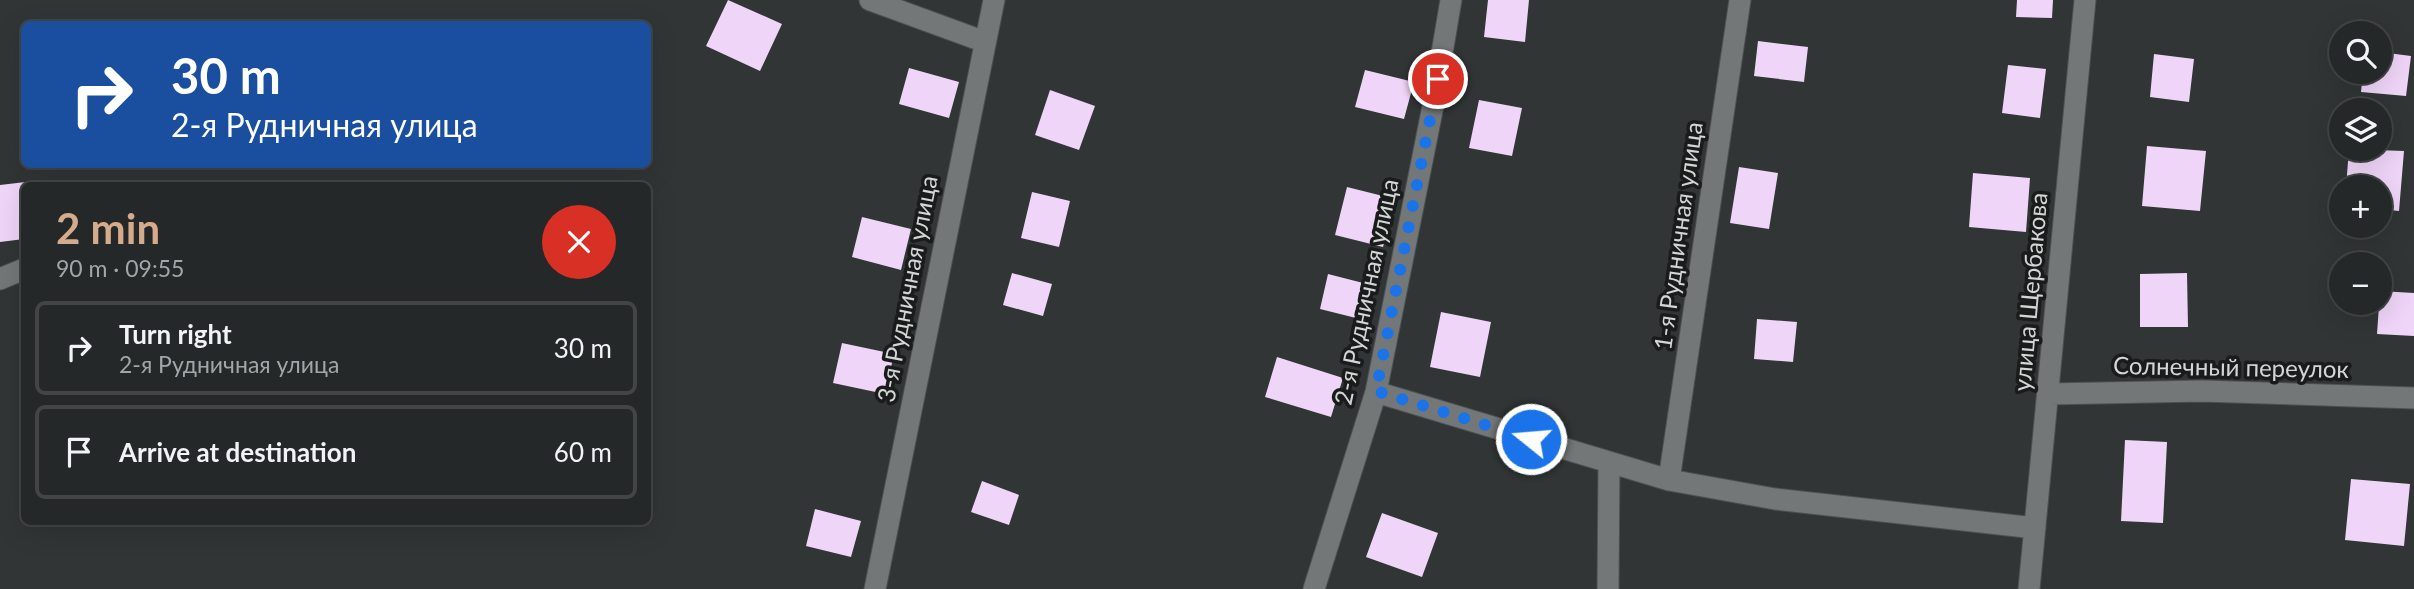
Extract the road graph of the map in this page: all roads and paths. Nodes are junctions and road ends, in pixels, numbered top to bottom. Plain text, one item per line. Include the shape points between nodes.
1 (870, 0) edge
2 (994, 0) edge
3 (1451, 0) edge
4 (1740, 0) edge
5 (2085, 0) edge
6 (985, 42) junction
7 (21, 270) edge
8 (0, 279) edge
9 (1376, 391) junction
10 (2048, 394) junction
11 (2414, 398) edge
12 (1609, 463) junction
13 (1670, 480) junction
14 (2035, 528) junction
15 (875, 589) edge
16 (1314, 589) edge
17 (1608, 589) edge
18 (2029, 589) edge

1 - 6 street
2 - 6 street, 3-я Рудничная улица
3 - 9 street, 2-я Рудничная улица
4 - 13 street, 1-я Рудничная улица
5 - 10 street, улица Щербакова
6 - 15 street, 3-я Рудничная улица
7 - 8 street
9 - 12 street
9 - 16 street, 2-я Рудничная улица
10 - 11 street, Солнечный переулок via 2202,391
10 - 14 street, улица Щербакова
12 - 13 street
12 - 17 street
13 - 14 street via 1775,499
14 - 18 street, улица Щербакова

